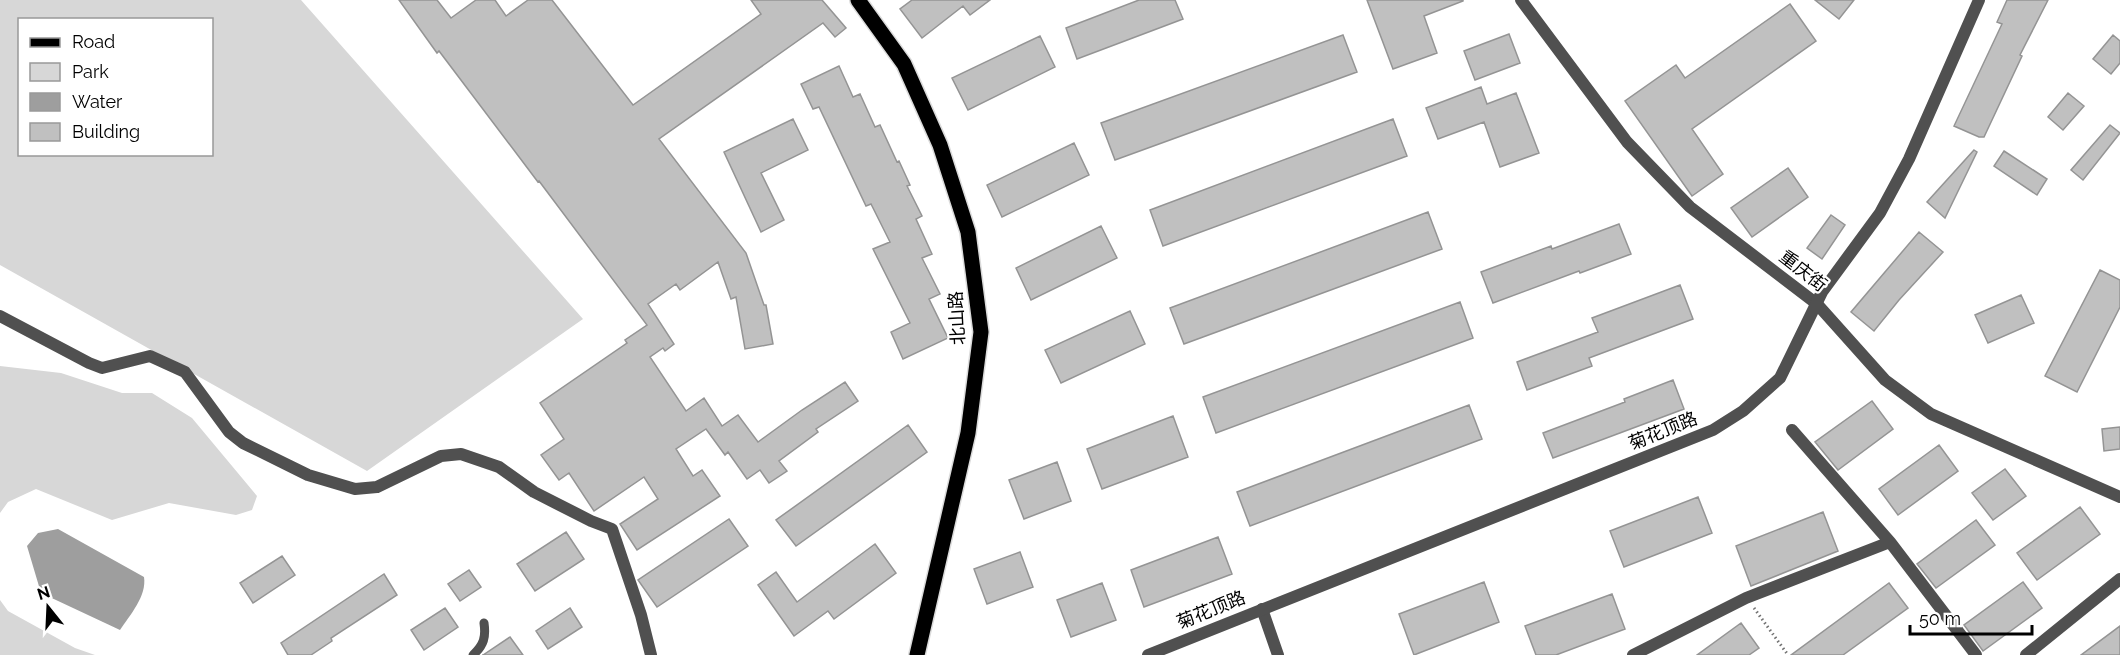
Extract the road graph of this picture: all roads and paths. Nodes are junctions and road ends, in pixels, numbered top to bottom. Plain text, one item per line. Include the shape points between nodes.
1 (858, 0) edge
2 (1521, 0) edge
3 (1979, 0) edge
4 (1818, 304) junction
5 (0, 316) edge
6 (1792, 430) dead end
7 (2120, 497) edge
8 (1890, 542) junction
9 (2120, 579) edge
10 (1746, 598) junction
11 (1262, 609) junction
12 (484, 623) dead end
13 (1787, 654) edge
14 (473, 655) edge
15 (651, 655) edge
16 (917, 655) edge
17 (1148, 655) edge
18 (1278, 655) edge
19 (1633, 655) edge
20 (1782, 655) edge
21 (1976, 655) edge
22 (2026, 655) edge

1 - 16 main road, 北山路 via 904,64 940,144 968,232 981,332 968,433
2 - 4 street, 重庆街 via 1627,142 1690,207
3 - 4 street, 菊花顶路 via 1909,159 1880,213 1822,292
4 - 7 street, 重庆街 via 1885,380 1931,414
4 - 11 street, 菊花顶路 via 1780,378 1743,411 1713,430
5 - 15 street via 102,368 150,356 185,372 229,432 243,443 309,475 355,489 377,487 441,456 461,454 499,467 534,492 612,529
6 - 8 street
8 - 10 street
8 - 21 street
9 - 22 street
10 - 13 path
10 - 19 street
11 - 17 street, 菊花顶路
11 - 18 street
12 - 14 lane via 485,637
13 - 20 path

